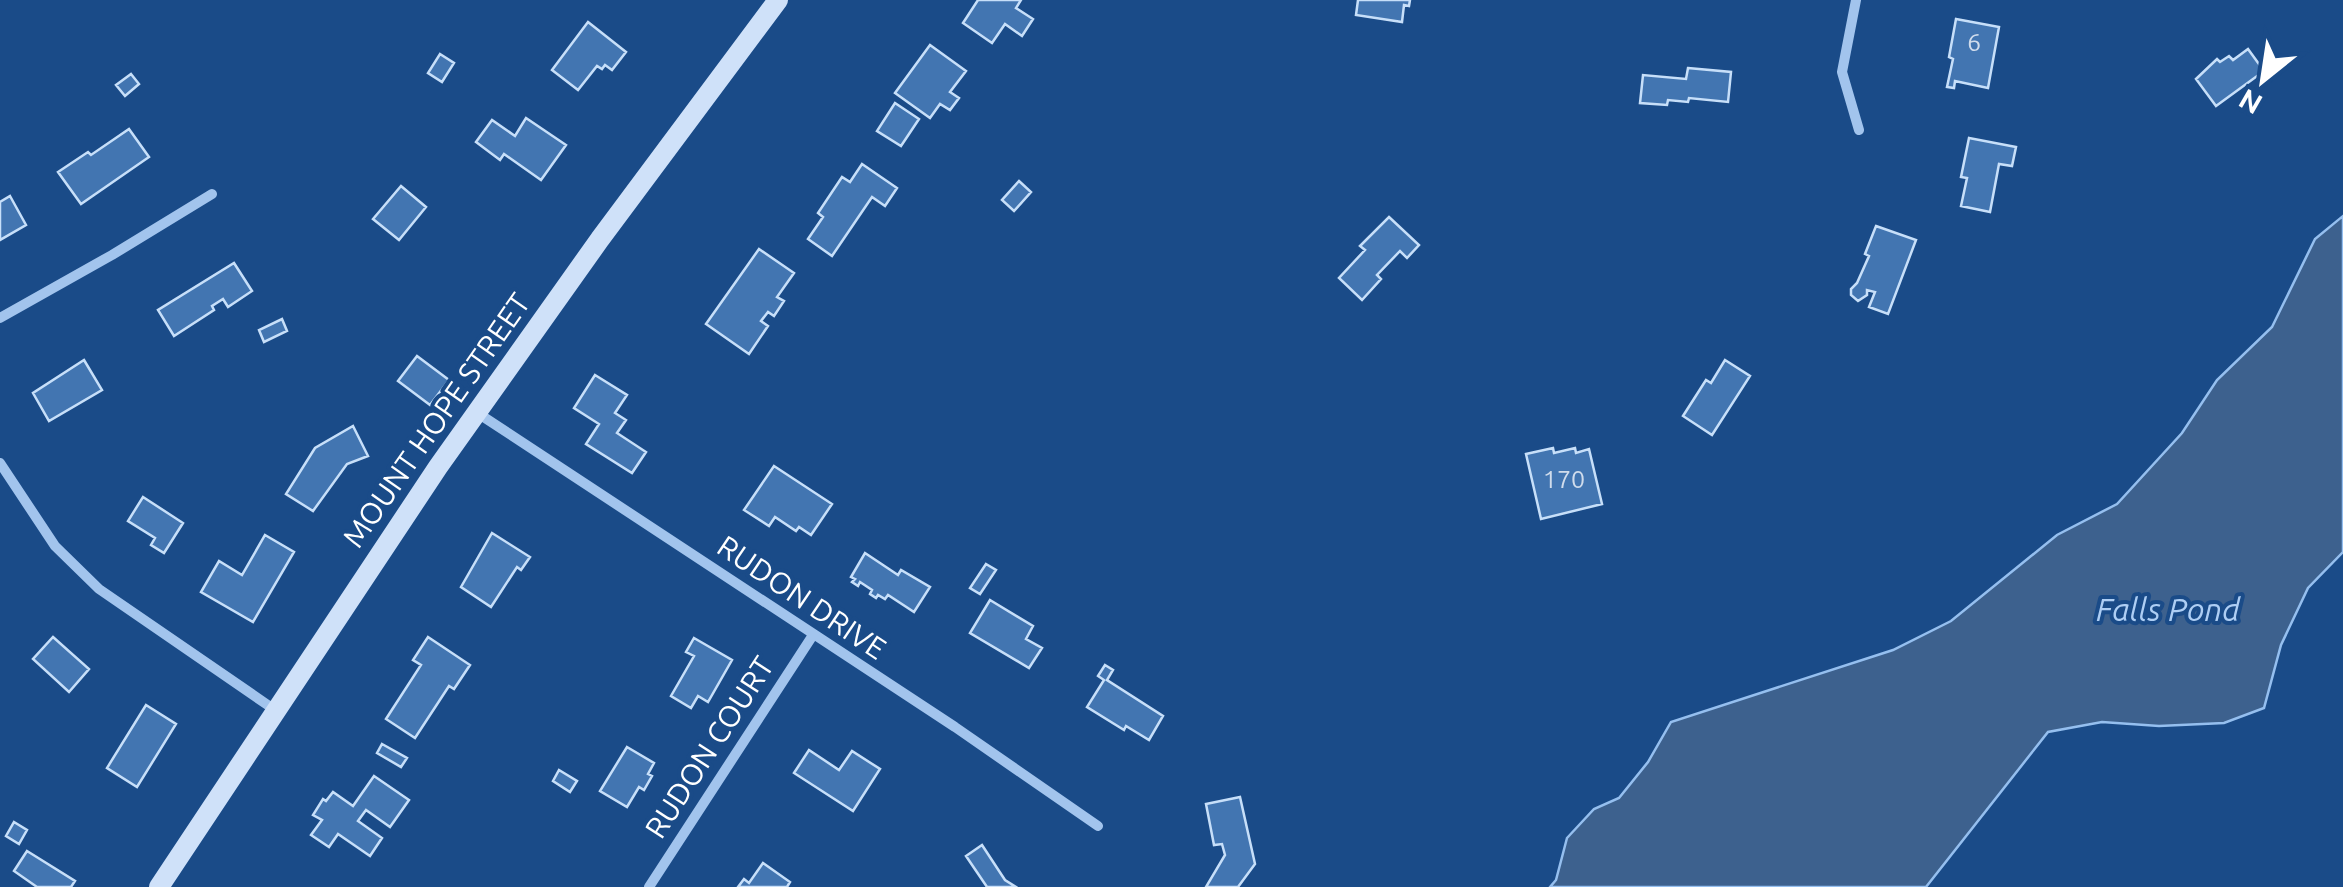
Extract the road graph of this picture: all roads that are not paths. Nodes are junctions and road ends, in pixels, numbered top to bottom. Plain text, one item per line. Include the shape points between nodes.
1 (778, 0) edge
2 (1856, 0) edge
3 (1859, 130) dead end
4 (212, 194) dead end
5 (0, 318) edge
6 (476, 412) junction
7 (0, 464) edge
8 (812, 635) junction
9 (276, 710) junction
10 (1098, 826) dead end
11 (159, 887) edge
12 (648, 887) edge

1 - 6 street, MOUNT HOPE STREET
2 - 3 street via 1842,72
4 - 5 street
6 - 8 street, RUDON DRIVE
6 - 9 street, MOUNT HOPE STREET
7 - 9 street via 56,546 98,589
8 - 10 street, RUDON DRIVE
8 - 12 street, RUDON COURT
9 - 11 street, MOUNT HOPE STREET

